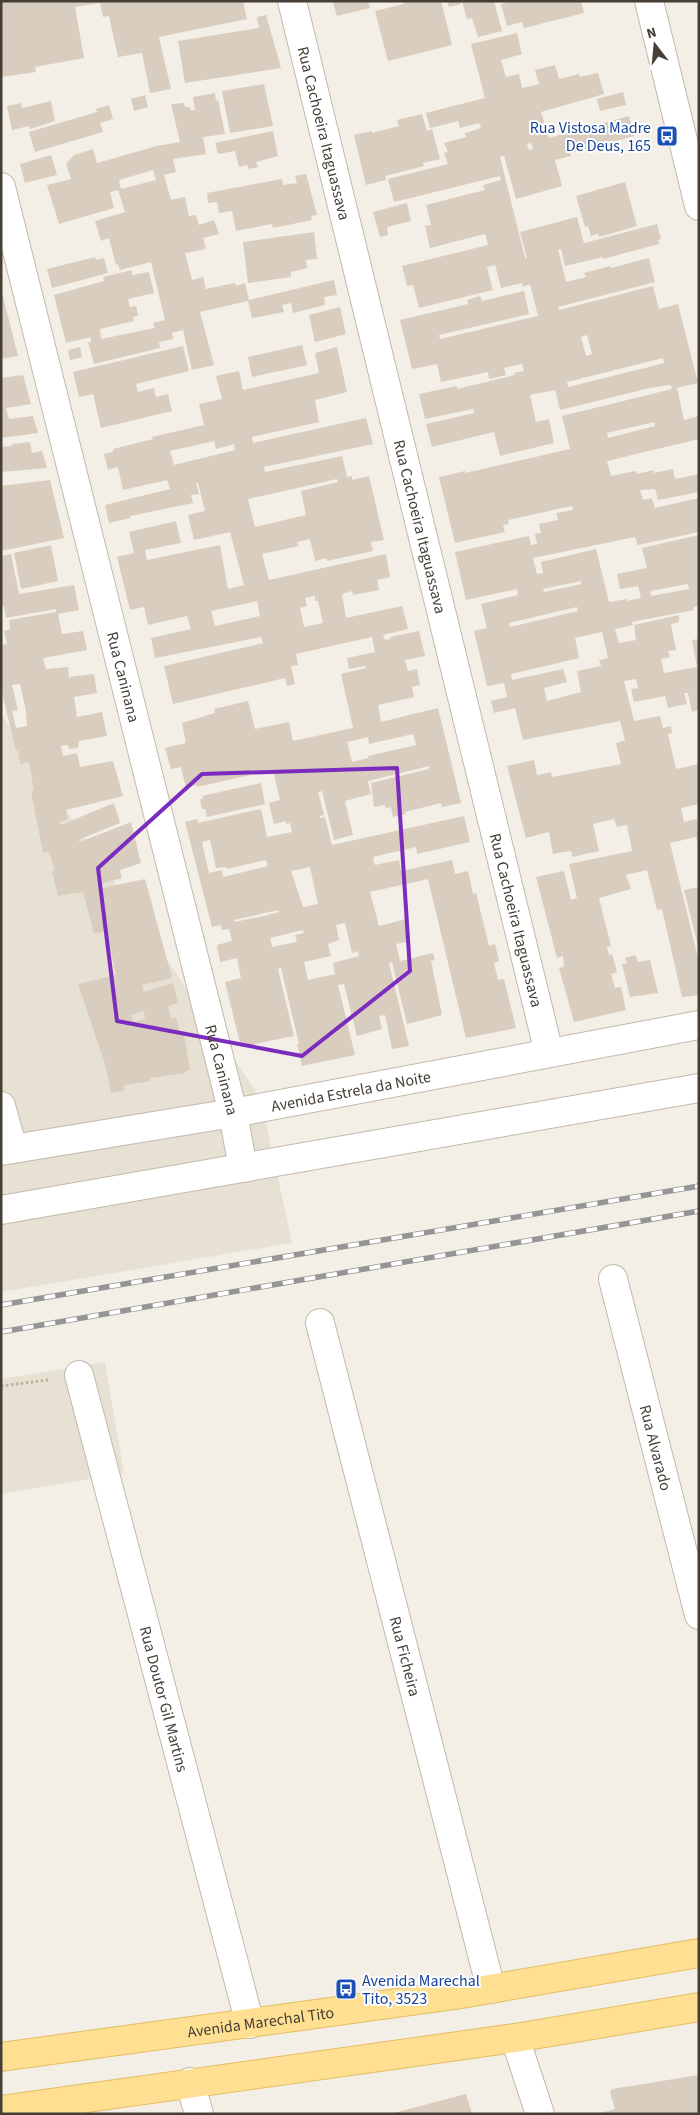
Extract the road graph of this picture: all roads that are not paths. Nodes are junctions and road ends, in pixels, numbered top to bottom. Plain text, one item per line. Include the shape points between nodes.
1 (292, 1) edge
2 (649, 1) edge
3 (1, 187) edge
4 (699, 206) edge
5 (699, 1025) edge
6 (549, 1054) junction
7 (699, 1088) edge
8 (1, 1106) edge
9 (233, 1113) junction
10 (7, 1150) edge
11 (243, 1168) junction
12 (1, 1210) edge
13 (613, 1279) dead end
14 (320, 1323) dead end
15 (79, 1375) road end
16 (699, 1615) edge
17 (699, 1953) edge
18 (492, 1989) junction
19 (699, 2007) edge
20 (250, 2024) junction
21 (516, 2038) junction
22 (1, 2057) edge
23 (190, 2082) junction
24 (1, 2110) edge
25 (199, 2114) edge
26 (540, 2114) edge

1 - 6 street, Rua Cachoeira Itaguassava
2 - 4 street
3 - 9 street, Rua Caninana
5 - 6 street, Avenida Estrela da Noite
6 - 9 street, Avenida Estrela da Noite
7 - 11 street
8 - 10 street
9 - 10 street, Avenida Estrela da Noite
9 - 11 street, Rua Caninana
11 - 12 street
13 - 16 street, Rua Alvarado
14 - 18 street, Rua Ficheira
15 - 20 street, Rua Doutor Gil Martins
17 - 18 main road, Avenida Marechal Tito
18 - 20 main road, Avenida Marechal Tito
19 - 21 main road
20 - 22 main road, Avenida Marechal Tito
21 - 23 main road
21 - 26 street
23 - 24 main road
23 - 25 street

